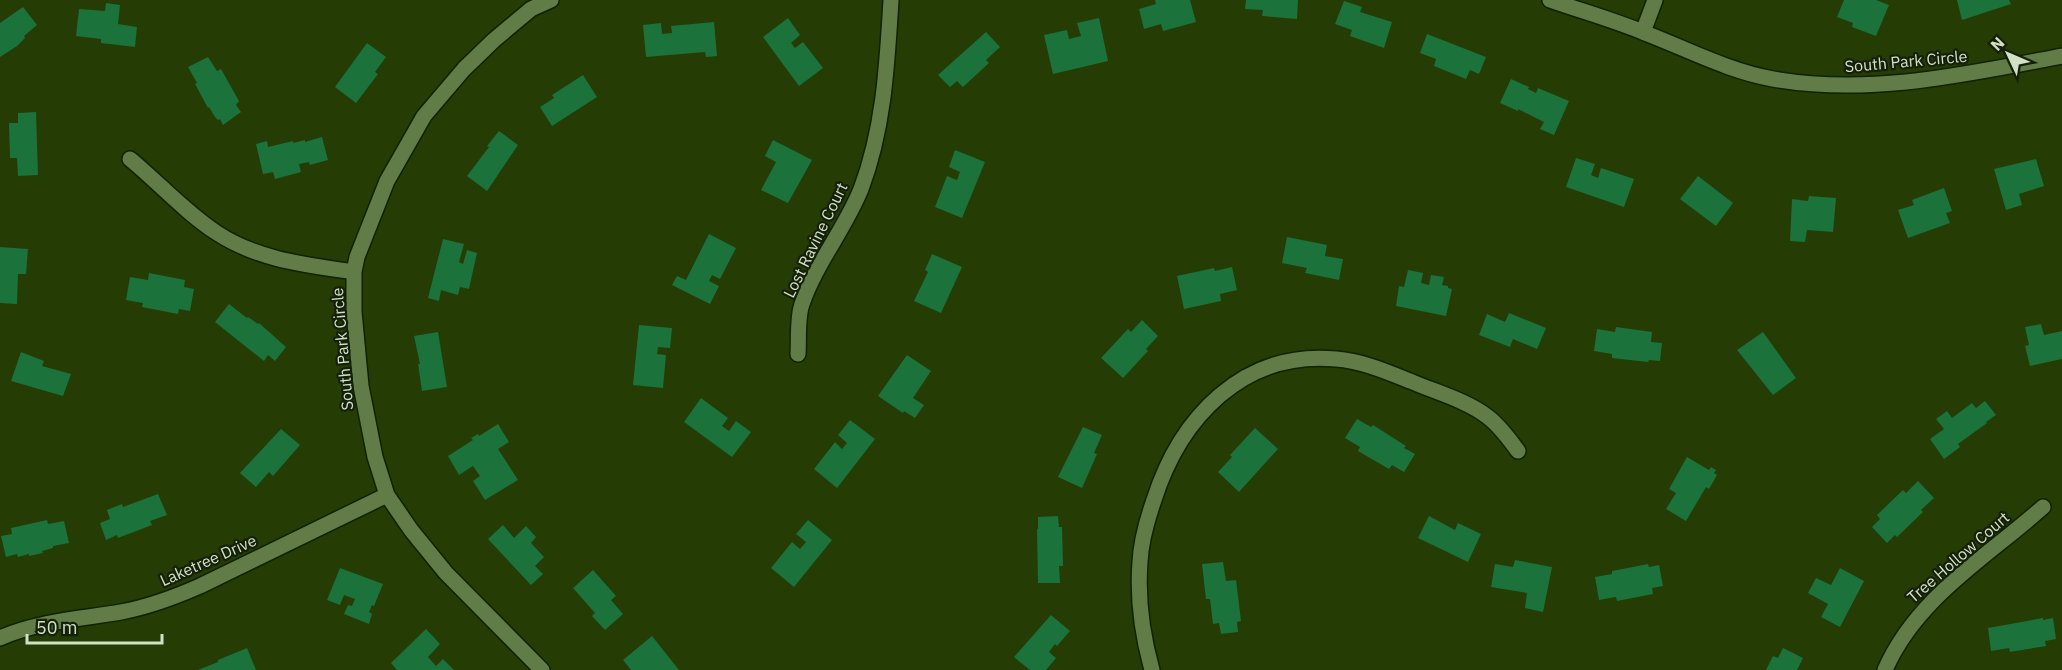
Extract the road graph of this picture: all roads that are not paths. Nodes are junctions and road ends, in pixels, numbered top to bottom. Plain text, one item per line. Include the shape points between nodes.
1 (551, 0) edge
2 (891, 0) edge
3 (1550, 0) edge
4 (1655, 0) edge
5 (528, 5) edge
6 (1643, 32) junction
7 (2062, 56) edge
8 (130, 159) dead end
9 (354, 272) junction
10 (798, 354) dead end
11 (1518, 452) dead end
12 (387, 495) junction
13 (2043, 507) dead end
14 (0, 638) edge
15 (542, 670) edge
16 (1152, 670) edge
17 (1885, 670) edge

1 - 5 street, South Park Circle
2 - 10 street, Lost Ravine Court via 882,117 871,160 847,220 801,306
3 - 6 street, South Park Circle
4 - 6 street
5 - 9 street, South Park Circle via 424,116 387,181
6 - 7 street, South Park Circle via 1724,66 1772,79 1825,85 1923,80
8 - 9 street via 198,219 233,243 283,260
9 - 12 street, South Park Circle via 361,386
11 - 16 street via 1498,426 1474,407 1354,361 1303,359 1269,367 1237,381 1197,418 1179,443 1160,480 1146,524 1139,600
12 - 14 street, Laketree Drive via 173,598 125,611 30,627
12 - 15 street, South Park Circle via 446,573
13 - 17 street, Tree Hollow Court via 1938,595 1899,642

